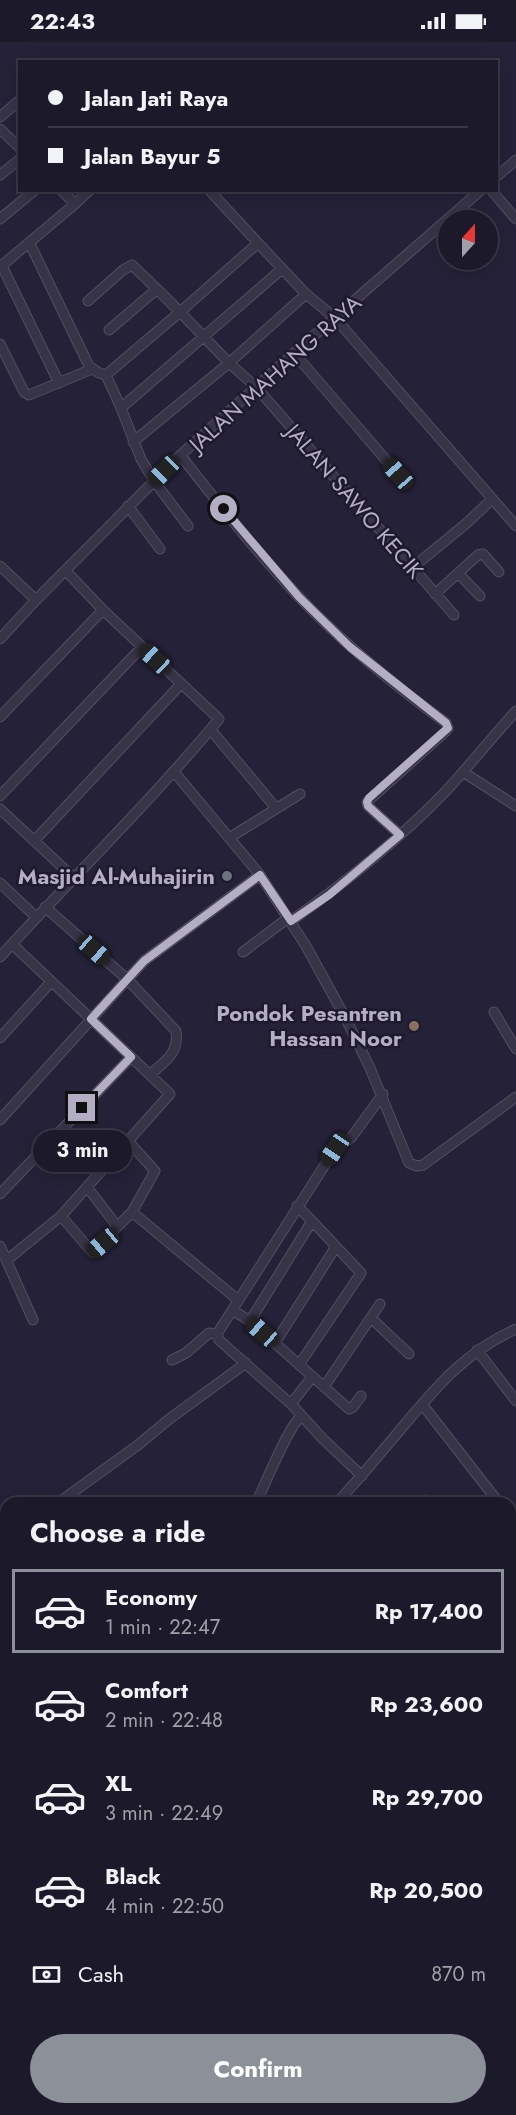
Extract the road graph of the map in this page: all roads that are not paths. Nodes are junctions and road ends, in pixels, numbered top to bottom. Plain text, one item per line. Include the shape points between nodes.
1 (18, 102) edge
2 (0, 117) edge
3 (0, 129) edge
4 (18, 146) edge
5 (516, 160) edge
6 (18, 161) edge
7 (0, 175) edge
8 (498, 175) edge
9 (33, 192) edge
10 (63, 192) edge
11 (88, 192) edge
12 (211, 192) edge
13 (479, 192) edge
14 (493, 192) edge
15 (75, 204) junction
16 (0, 219) edge
17 (516, 219) edge
18 (30, 243) junction
19 (258, 243) junction
20 (1, 267) edge
21 (282, 269) junction
22 (157, 289) junction
23 (306, 294) junction
24 (88, 301) dead end
25 (180, 312) junction
26 (335, 318) junction
27 (109, 330) dead end
28 (205, 338) junction
29 (0, 344) edge
30 (294, 353) junction
31 (229, 363) junction
32 (92, 369) junction
33 (106, 375) junction
34 (59, 383) junction
35 (256, 387) junction
36 (121, 408) junction
37 (133, 442) junction
38 (181, 456) junction
39 (398, 474) dead end
40 (154, 481) junction
41 (491, 500) junction
42 (128, 506) junction
43 (188, 526) dead end
44 (516, 526) edge
45 (160, 549) dead end
46 (0, 566) edge
47 (412, 568) junction
48 (66, 571) junction
49 (499, 572) dead end
50 (458, 573) junction
51 (435, 594) junction
52 (480, 596) dead end
53 (36, 600) junction
54 (103, 609) junction
55 (454, 615) dead end
56 (1, 637) edge
57 (142, 647) junction
58 (181, 684) junction
59 (516, 711) edge
60 (0, 717) edge
61 (211, 730) junction
62 (463, 772) junction
63 (175, 773) junction
64 (300, 794) dead end
65 (0, 796) edge
66 (516, 806) edge
67 (276, 808) junction
68 (0, 809) edge
69 (400, 835) junction
70 (229, 838) junction
71 (34, 841) junction
72 (260, 875) junction
73 (74, 877) junction
74 (0, 884) edge
75 (45, 907) junction
76 (36, 917) junction
77 (290, 919) junction
78 (12, 944) junction
79 (243, 952) dead end
80 (1, 954) edge
81 (127, 979) junction
82 (51, 982) junction
83 (494, 1012) dead end
84 (91, 1019) junction
85 (0, 1038) edge
86 (516, 1048) edge
87 (131, 1057) junction
88 (151, 1074) junction
89 (382, 1094) junction
90 (516, 1097) edge
91 (0, 1120) edge
92 (128, 1141) junction
93 (87, 1187) junction
94 (0, 1194) edge
95 (297, 1206) junction
96 (132, 1212) junction
97 (61, 1216) junction
98 (312, 1221) junction
99 (117, 1226) junction
100 (0, 1246) edge
101 (335, 1248) junction
102 (7, 1260) junction
103 (238, 1300) junction
104 (380, 1304) dead end
105 (232, 1310) junction
106 (371, 1318) junction
107 (33, 1320) dead end
108 (250, 1321) junction
109 (516, 1329) edge
110 (217, 1334) junction
111 (275, 1343) junction
112 (477, 1350) junction
113 (409, 1354) dead end
114 (172, 1360) dead end
115 (246, 1363) junction
116 (299, 1365) junction
117 (312, 1377) junction
118 (324, 1387) junction
119 (361, 1396) dead end
120 (516, 1401) edge
121 (291, 1404) junction
122 (422, 1404) junction
123 (302, 1416) junction
124 (362, 1476) junction
125 (66, 1497) edge
126 (259, 1497) edge
127 (343, 1497) edge
128 (490, 1497) edge

1 - 2 street
3 - 4 street
5 - 8 street
6 - 7 street
9 - 16 street
10 - 15 street
11 - 15 street
12 - 19 street
13 - 26 street, JALAN MAHANG RAYA
14 - 17 street
15 - 18 street
18 - 20 street
18 - 32 street
19 - 21 street
19 - 25 street
20 - 34 street
21 - 23 street
21 - 28 street
22 - 24 street, JALAN SAWO KECIK via 132,265
22 - 25 street, JALAN SAWO KECIK
22 - 27 street
23 - 26 street
23 - 31 street
25 - 28 street, JALAN SAWO KECIK
25 - 33 street
26 - 30 street, JALAN MAHANG RAYA
26 - 41 street
28 - 31 street, JALAN SAWO KECIK
28 - 36 street
29 - 34 street via 26,394
30 - 35 street, JALAN MAHANG RAYA
30 - 39 street
31 - 35 street, JALAN SAWO KECIK
31 - 37 street
32 - 33 street
32 - 34 street
33 - 36 street
35 - 38 street, JALAN MAHANG RAYA
35 - 47 street, JALAN SAWO KECIK
36 - 37 street
37 - 40 street
38 - 40 street, JALAN MAHANG RAYA
38 - 69 street via 299,597 350,647 446,723 448,728 367,802
40 - 42 street, JALAN MAHANG RAYA
40 - 43 street
41 - 44 street
41 - 47 street
42 - 45 street
42 - 48 street, JALAN MAHANG RAYA
46 - 53 street
47 - 51 street, JALAN SAWO KECIK
48 - 53 street, JALAN MAHANG RAYA
48 - 54 street
49 - 50 street via 483,554
50 - 51 street
50 - 52 street
51 - 55 street, JALAN SAWO KECIK
53 - 56 street, JALAN MAHANG RAYA
54 - 57 street
54 - 60 street
57 - 58 street
57 - 65 street
58 - 61 street via 219,719
58 - 71 street
59 - 62 street
61 - 63 street
61 - 67 street
62 - 66 street
62 - 69 street
63 - 70 street
63 - 73 street
64 - 67 street
67 - 70 street
68 - 71 street
69 - 77 street via 329,895
70 - 72 street
71 - 73 street
72 - 77 street
72 - 81 street via 144,961
73 - 75 street
74 - 76 street
75 - 76 street
75 - 81 street
76 - 78 street
77 - 79 street
77 - 89 street via 346,1019
78 - 80 street
78 - 82 street
81 - 84 street
81 - 88 street via 176,1031 176,1048
82 - 84 street
82 - 85 street
83 - 86 street
84 - 87 street
84 - 91 street
87 - 88 street
87 - 94 street
88 - 92 street via 170,1094
89 - 90 street via 405,1156 417,1166
89 - 95 street via 351,1138 335,1149
92 - 93 street
92 - 96 street via 155,1171
93 - 97 street
93 - 99 street
95 - 98 street
95 - 103 street
96 - 99 street
96 - 103 street
97 - 99 street via 92,1252
97 - 102 street
98 - 101 street
98 - 108 street
100 - 102 street
101 - 111 street
101 - 116 street via 361,1273
102 - 107 street
103 - 105 street
104 - 106 street
105 - 108 street
105 - 110 street
106 - 113 street
106 - 118 street
108 - 111 street
109 - 112 street
110 - 114 street via 209,1333
110 - 115 street
111 - 116 street
112 - 120 street
112 - 122 street via 457,1365
115 - 121 street
115 - 125 street
116 - 117 street
117 - 118 street
117 - 121 street
118 - 119 street via 349,1409
121 - 123 street
122 - 124 street
122 - 128 street
123 - 124 street
123 - 126 street via 286,1437
124 - 127 street

